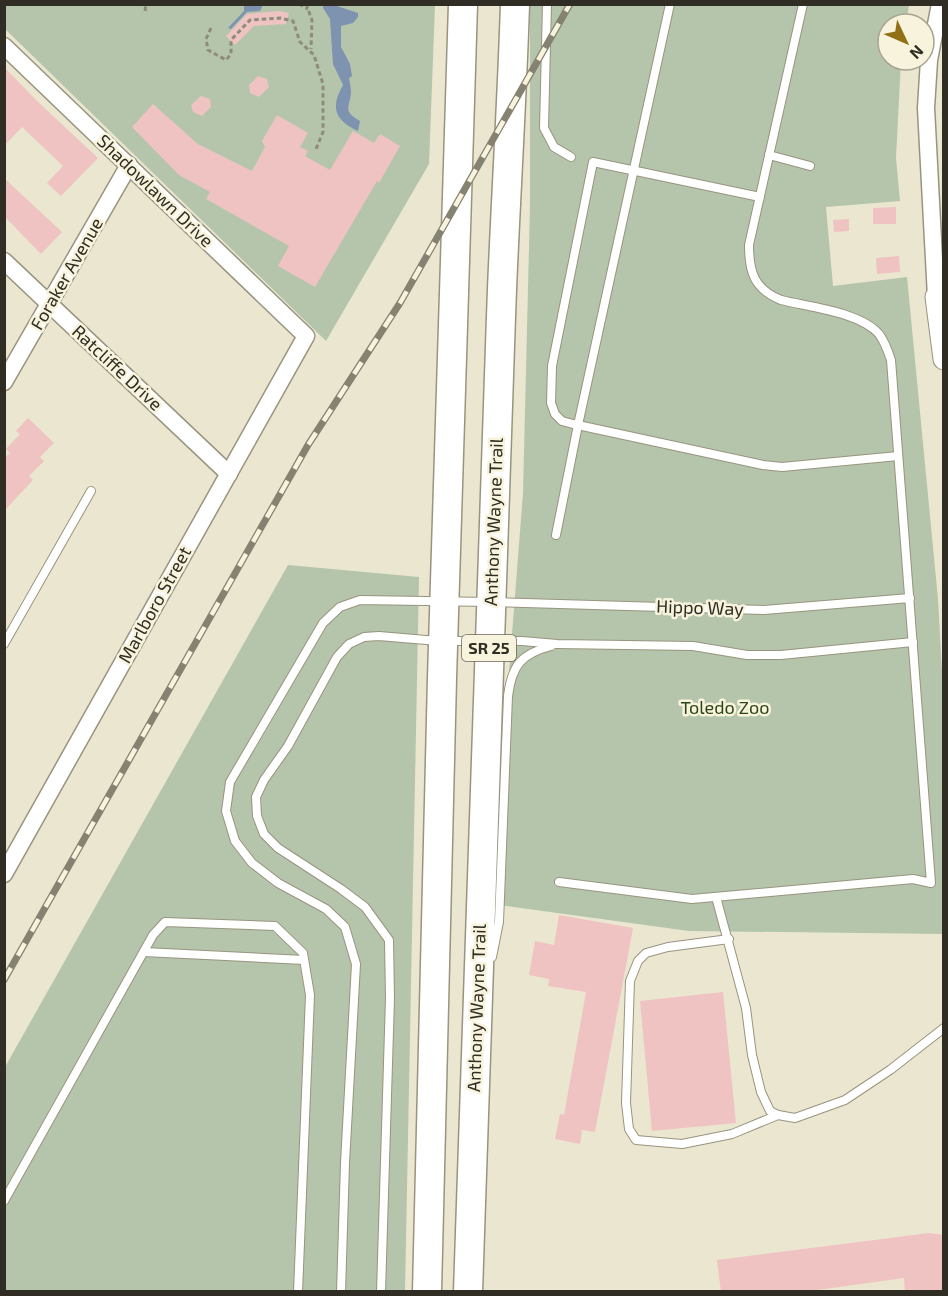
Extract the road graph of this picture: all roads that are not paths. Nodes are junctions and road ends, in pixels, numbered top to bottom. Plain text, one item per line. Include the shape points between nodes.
1 (463, 4) edge
2 (515, 4) edge
3 (547, 4) edge
4 (670, 4) edge
5 (803, 4) edge
6 (940, 4) edge
7 (4, 46) edge
8 (936, 61) edge
9 (934, 72) edge
10 (769, 155) junction
11 (572, 157) dead end
12 (129, 165) junction
13 (810, 166) dead end
14 (635, 170) junction
15 (760, 197) junction
16 (4, 261) edge
17 (941, 296) edge
18 (50, 304) junction
19 (306, 336) joint
20 (944, 359) edge
21 (4, 382) edge
22 (578, 425) junction
23 (898, 456) junction
24 (229, 474) junction
25 (91, 491) dead end
26 (556, 535) dead end
27 (910, 598) junction
28 (444, 601) junction
29 (490, 602) junction
30 (443, 641) junction
31 (489, 641) junction
32 (913, 642) junction
33 (4, 644) edge
34 (557, 644) junction
35 (4, 874) edge
36 (559, 882) dead end
37 (716, 897) junction
38 (729, 939) junction
39 (144, 952) junction
40 (304, 960) junction
41 (490, 966) dead end
42 (488, 977) dead end
43 (944, 1028) edge
44 (476, 1031) junction
45 (778, 1115) junction
46 (4, 1201) edge
47 (298, 1292) edge
48 (341, 1292) edge
49 (381, 1292) edge
50 (427, 1292) edge
51 (468, 1292) edge

1 - 28 highway, SR 25
2 - 29 highway, Anthony Wayne Trail / SR 25
3 - 11 lane via 544,128 554,147
4 - 14 lane
5 - 10 lane
6 - 8 street
7 - 12 street, Shadowlawn Drive
9 - 17 street via 926,108
10 - 13 lane
10 - 15 lane
12 - 18 street, Foraker Avenue
12 - 19 street, Shadowlawn Drive
14 - 15 lane
14 - 22 lane
14 - 22 lane via 593,162 552,366 551,403 555,414 562,421
15 - 23 lane via 749,245 754,278 770,296 855,318 879,334 891,360
16 - 18 street, Ratcliffe Drive
17 - 20 street
18 - 21 street, Foraker Avenue
18 - 24 street, Ratcliffe Drive
19 - 24 street, Marlboro Street
22 - 23 lane via 782,467
22 - 26 lane
23 - 27 lane
24 - 35 street, Marlboro Street
25 - 33 lane
27 - 29 lane, Hippo Way via 764,610
27 - 32 lane
28 - 29 lane, Hippo Way
28 - 30 highway, SR 25
28 - 48 lane, Hippo Way via 360,600 340,608 323,623 230,782 226,811 235,841 252,863 278,883 326,909 345,927 356,964
29 - 31 highway, Anthony Wayne Trail / SR 25
30 - 31 lane
30 - 49 lane via 379,636 363,637 349,644 337,657 256,797 257,816 264,834 292,858 365,907 389,940
30 - 50 highway, SR 25
31 - 34 lane
31 - 44 highway, Anthony Wayne Trail / SR 25
32 - 34 lane via 781,655 747,655 693,646
32 - 37 lane via 931,883 913,879
34 - 41 lane via 533,651 519,662 511,676 499,922
36 - 37 lane via 692,899
37 - 38 lane
38 - 45 lane via 761,1092 770,1111
38 - 45 lane via 668,947 646,953 638,961 630,981 627,1022 629,1129 636,1140 682,1144 732,1134
39 - 40 lane
39 - 40 lane via 165,922 275,926 303,953
39 - 46 lane
40 - 47 lane via 310,995
42 - 44 lane
43 - 45 lane via 845,1100 795,1118
44 - 51 highway, Anthony Wayne Trail / SR 25

